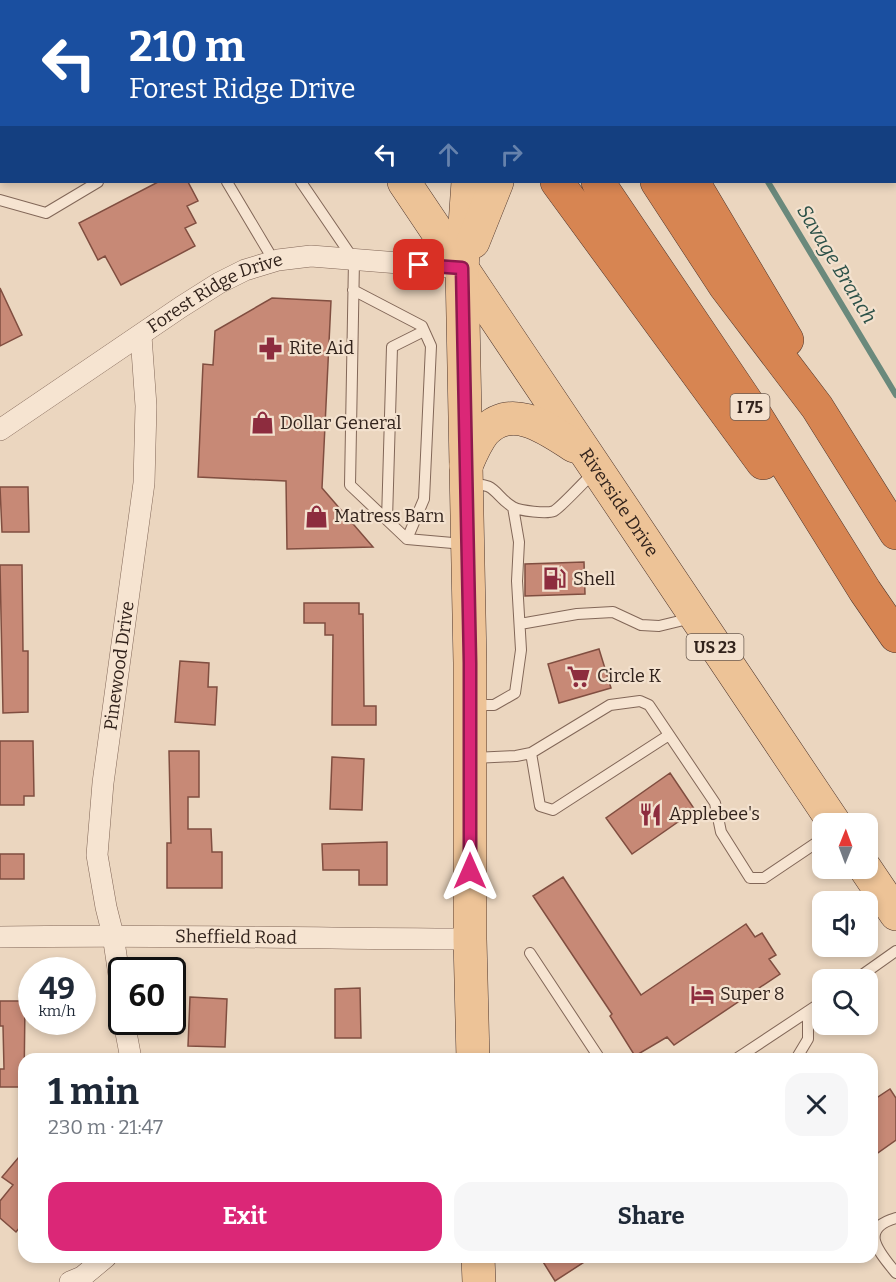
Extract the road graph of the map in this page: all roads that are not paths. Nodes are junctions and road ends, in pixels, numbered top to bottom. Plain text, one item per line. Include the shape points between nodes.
1 (97, 183) edge
2 (228, 183) edge
3 (303, 183) edge
4 (405, 183) edge
5 (468, 183) edge
6 (497, 183) edge
7 (557, 183) edge
8 (599, 183) edge
9 (658, 183) edge
10 (694, 183) edge
11 (0, 200) edge
12 (354, 260) junction
13 (274, 261) junction
14 (462, 268) junction
15 (353, 290) junction
16 (424, 332) junction
17 (141, 336) junction
18 (817, 407) junction
19 (0, 430) edge
20 (590, 461) junction
21 (466, 476) junction
22 (513, 507) junction
23 (387, 519) junction
24 (896, 533) edge
25 (407, 539) junction
26 (468, 544) junction
27 (865, 591) junction
28 (696, 618) junction
29 (520, 624) junction
30 (896, 636) edge
31 (470, 705) junction
32 (669, 735) junction
33 (531, 753) junction
34 (470, 758) junction
35 (828, 813) edge
36 (812, 846) edge
37 (872, 879) edge
38 (896, 914) edge
39 (113, 935) junction
40 (0, 937) edge
41 (470, 939) junction
42 (896, 951) edge
43 (530, 953) dead end
44 (116, 957) edge
45 (871, 969) edge
46 (812, 1009) edge
47 (808, 1012) junction
48 (126, 1035) edge
49 (130, 1053) edge
50 (473, 1053) edge
51 (596, 1053) edge
52 (745, 1053) edge
53 (800, 1053) edge
54 (896, 1218) edge
55 (878, 1229) edge
56 (878, 1250) edge
57 (99, 1263) edge
58 (478, 1263) edge
59 (896, 1274) edge
60 (70, 1282) edge
61 (479, 1282) edge

1 - 11 lane via 46,213
2 - 13 lane
3 - 12 lane
4 - 14 main road, Riverside Drive / US 23
5 - 14 main road
6 - 14 main road
7 - 27 highway via 760,460
8 - 27 highway, I 75 via 756,416
9 - 18 highway via 725,286
10 - 18 highway via 781,328
12 - 13 street, Forest Ridge Drive via 311,256
12 - 14 street, Forest Ridge Drive
12 - 15 lane
13 - 17 street, Forest Ridge Drive via 219,283
14 - 20 main road, Riverside Drive / US 23
14 - 21 main road
15 - 16 lane via 422,326
15 - 23 lane via 350,485
16 - 23 lane via 392,347
16 - 25 lane via 431,346 424,499
17 - 19 street, Forest Ridge Drive
17 - 39 street, Pinewood Drive via 146,406 144,483 103,783 97,855
18 - 24 highway
20 - 21 main road via 537,423 510,419 485,431 477,442
20 - 22 lane via 554,511
20 - 28 main road, Riverside Drive / US 23
21 - 22 lane via 493,488
21 - 26 main road
22 - 29 lane via 519,542
23 - 25 lane
25 - 26 lane
26 - 31 main road
27 - 30 highway, I 75
28 - 29 lane via 659,626 641,625 613,612
28 - 35 main road, Riverside Drive / US 23
29 - 31 lane via 515,693 494,705
31 - 34 main road
32 - 33 lane via 649,705 630,702 610,705
32 - 33 lane via 553,810 540,806
32 - 36 lane via 715,803 720,832 750,878 764,878
33 - 34 lane
34 - 41 main road
37 - 38 main road
39 - 40 street, Sheffield Road
39 - 41 street, Sheffield Road
39 - 44 street, Pinewood Drive
41 - 50 main road
42 - 45 lane
43 - 51 lane
46 - 47 lane
47 - 52 lane
47 - 53 lane via 808,1039
48 - 49 street
54 - 55 lane via 882,1222
56 - 59 lane
57 - 60 street
58 - 61 main road

